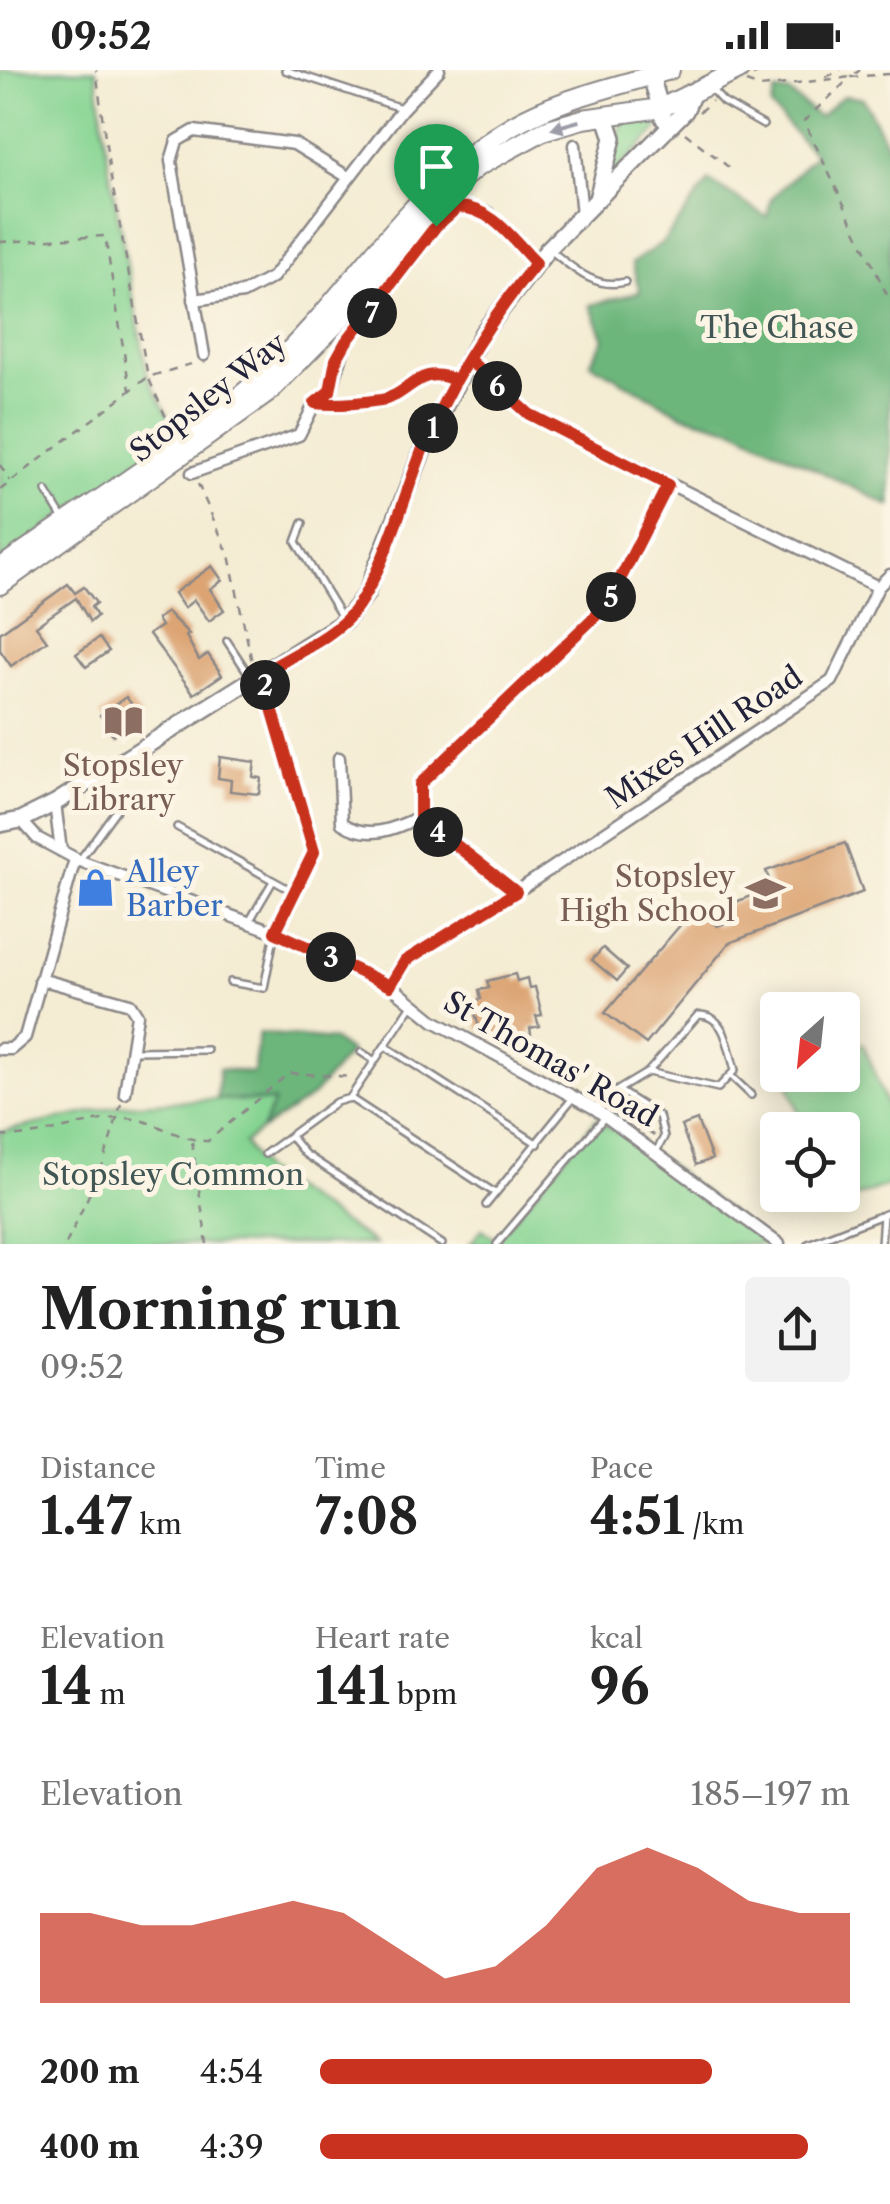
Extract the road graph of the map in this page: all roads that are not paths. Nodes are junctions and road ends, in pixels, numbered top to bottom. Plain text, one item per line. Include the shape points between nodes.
1 (285, 70) edge
2 (438, 70) edge
3 (663, 72) edge
4 (741, 76) edge
5 (700, 90) junction
6 (402, 108) junction
7 (660, 108) junction
8 (606, 117) junction
9 (762, 125) dead end
10 (673, 128) junction
11 (575, 145) dead end
12 (348, 177) junction
13 (597, 199) junction
14 (582, 215) junction
15 (548, 249) junction
16 (536, 263) junction
17 (624, 282) dead end
18 (194, 300) junction
19 (204, 355) road end
20 (468, 359) junction
21 (192, 473) road end
22 (668, 485) junction
23 (46, 491) dead end
24 (65, 522) junction
25 (303, 523) dead end
26 (0, 568) edge
27 (890, 575) edge
28 (0, 585) edge
29 (878, 587) junction
30 (345, 621) junction
31 (228, 640) dead end
32 (255, 673) junction
33 (338, 758) dead end
34 (55, 803) junction
35 (116, 810) dead end
36 (420, 817) junction
37 (21, 820) junction
38 (0, 824) edge
39 (177, 827) dead end
40 (61, 851) junction
41 (77, 860) junction
42 (272, 881) junction
43 (284, 887) dead end
44 (248, 922) junction
45 (275, 932) junction
46 (40, 979) junction
47 (230, 982) dead end
48 (412, 1005) junction
49 (385, 1046) junction
50 (0, 1048) edge
51 (208, 1050) dead end
52 (134, 1051) junction
53 (360, 1052) dead end
54 (376, 1061) junction
55 (648, 1072) junction
56 (732, 1078) junction
57 (618, 1090) junction
58 (125, 1093) road end
59 (751, 1095) dead end
60 (574, 1096) junction
61 (350, 1098) junction
62 (594, 1108) junction
63 (607, 1110) junction
64 (291, 1138) junction
65 (538, 1144) junction
66 (657, 1150) junction
67 (265, 1154) dead end
68 (496, 1192) junction
69 (486, 1205) dead end
70 (887, 1214) edge
71 (888, 1234) edge
72 (442, 1244) edge
73 (497, 1244) edge
74 (779, 1244) edge
75 (808, 1244) edge
76 (880, 1244) edge

1 - 6 lane
2 - 6 street
3 - 7 street via 653,83
3 - 24 main road, Stopsley Way via 515,124 456,165 417,199 326,312 260,379
4 - 5 main road, Stopsley Way
5 - 7 main road, Stopsley Way
5 - 9 lane
5 - 10 street
6 - 12 street
7 - 8 main road, Stopsley Way
7 - 10 street
8 - 13 street via 612,138
8 -> 28 main road, Stopsley Way via 545,130 477,168 431,205 328,334 268,393
10 - 13 street
11 - 14 street
12 - 18 street via 261,287
12 - 18 street via 294,144 194,131 177,141 171,160
13 - 14 street
14 - 15 street
15 - 16 street
15 - 17 lane via 586,278
16 - 20 street
16 - 21 street, Stopsley Way via 488,214 458,207 346,342 330,391 315,403 298,435
18 - 19 street
20 - 22 street via 529,414
20 - 30 street via 426,442 366,594
22 - 29 street
22 - 36 street via 607,605 420,784
23 - 24 lane
24 - 26 main road, Stopsley Way
25 - 30 lane via 296,542
27 - 29 street, Mixes Hill Road
29 - 36 street, Mixes Hill Road via 832,681 516,892
30 - 32 street
31 - 32 lane
32 - 34 street
33 - 36 street via 342,823 357,833 393,830
34 - 37 street
34 - 40 street
35 - 41 lane
37 - 38 street
37 - 40 street, St Thomas' Road
39 - 42 lane
40 - 41 street, St Thomas' Road
41 - 44 street, St Thomas' Road
41 - 46 street
42 - 43 lane
42 - 44 lane
44 - 45 street, St Thomas' Road
45 - 47 lane via 264,988
45 - 48 street, St Thomas' Road via 390,986
46 - 50 street via 25,1037 12,1049
46 - 52 street via 130,1004 138,1015
48 - 49 lane
48 - 60 street, St Thomas' Road
49 - 54 lane
49 - 65 lane
51 - 52 lane
52 - 58 street
53 - 54 lane
54 - 61 lane
55 - 56 lane via 706,1088
55 - 56 lane via 698,1015 710,1015 719,1022
55 - 57 lane
56 - 59 lane
57 - 62 lane
57 - 66 lane via 659,1116 664,1137
60 - 62 street, St Thomas' Road
60 - 65 lane
61 - 64 lane
61 - 68 lane
62 - 63 street, St Thomas' Road
63 - 66 street, St Thomas' Road
63 - 73 lane
64 - 67 lane
64 - 72 lane
65 - 68 lane
66 - 74 street, St Thomas' Road
68 - 69 lane
70 - 71 lane
70 - 75 lane
71 - 76 lane

